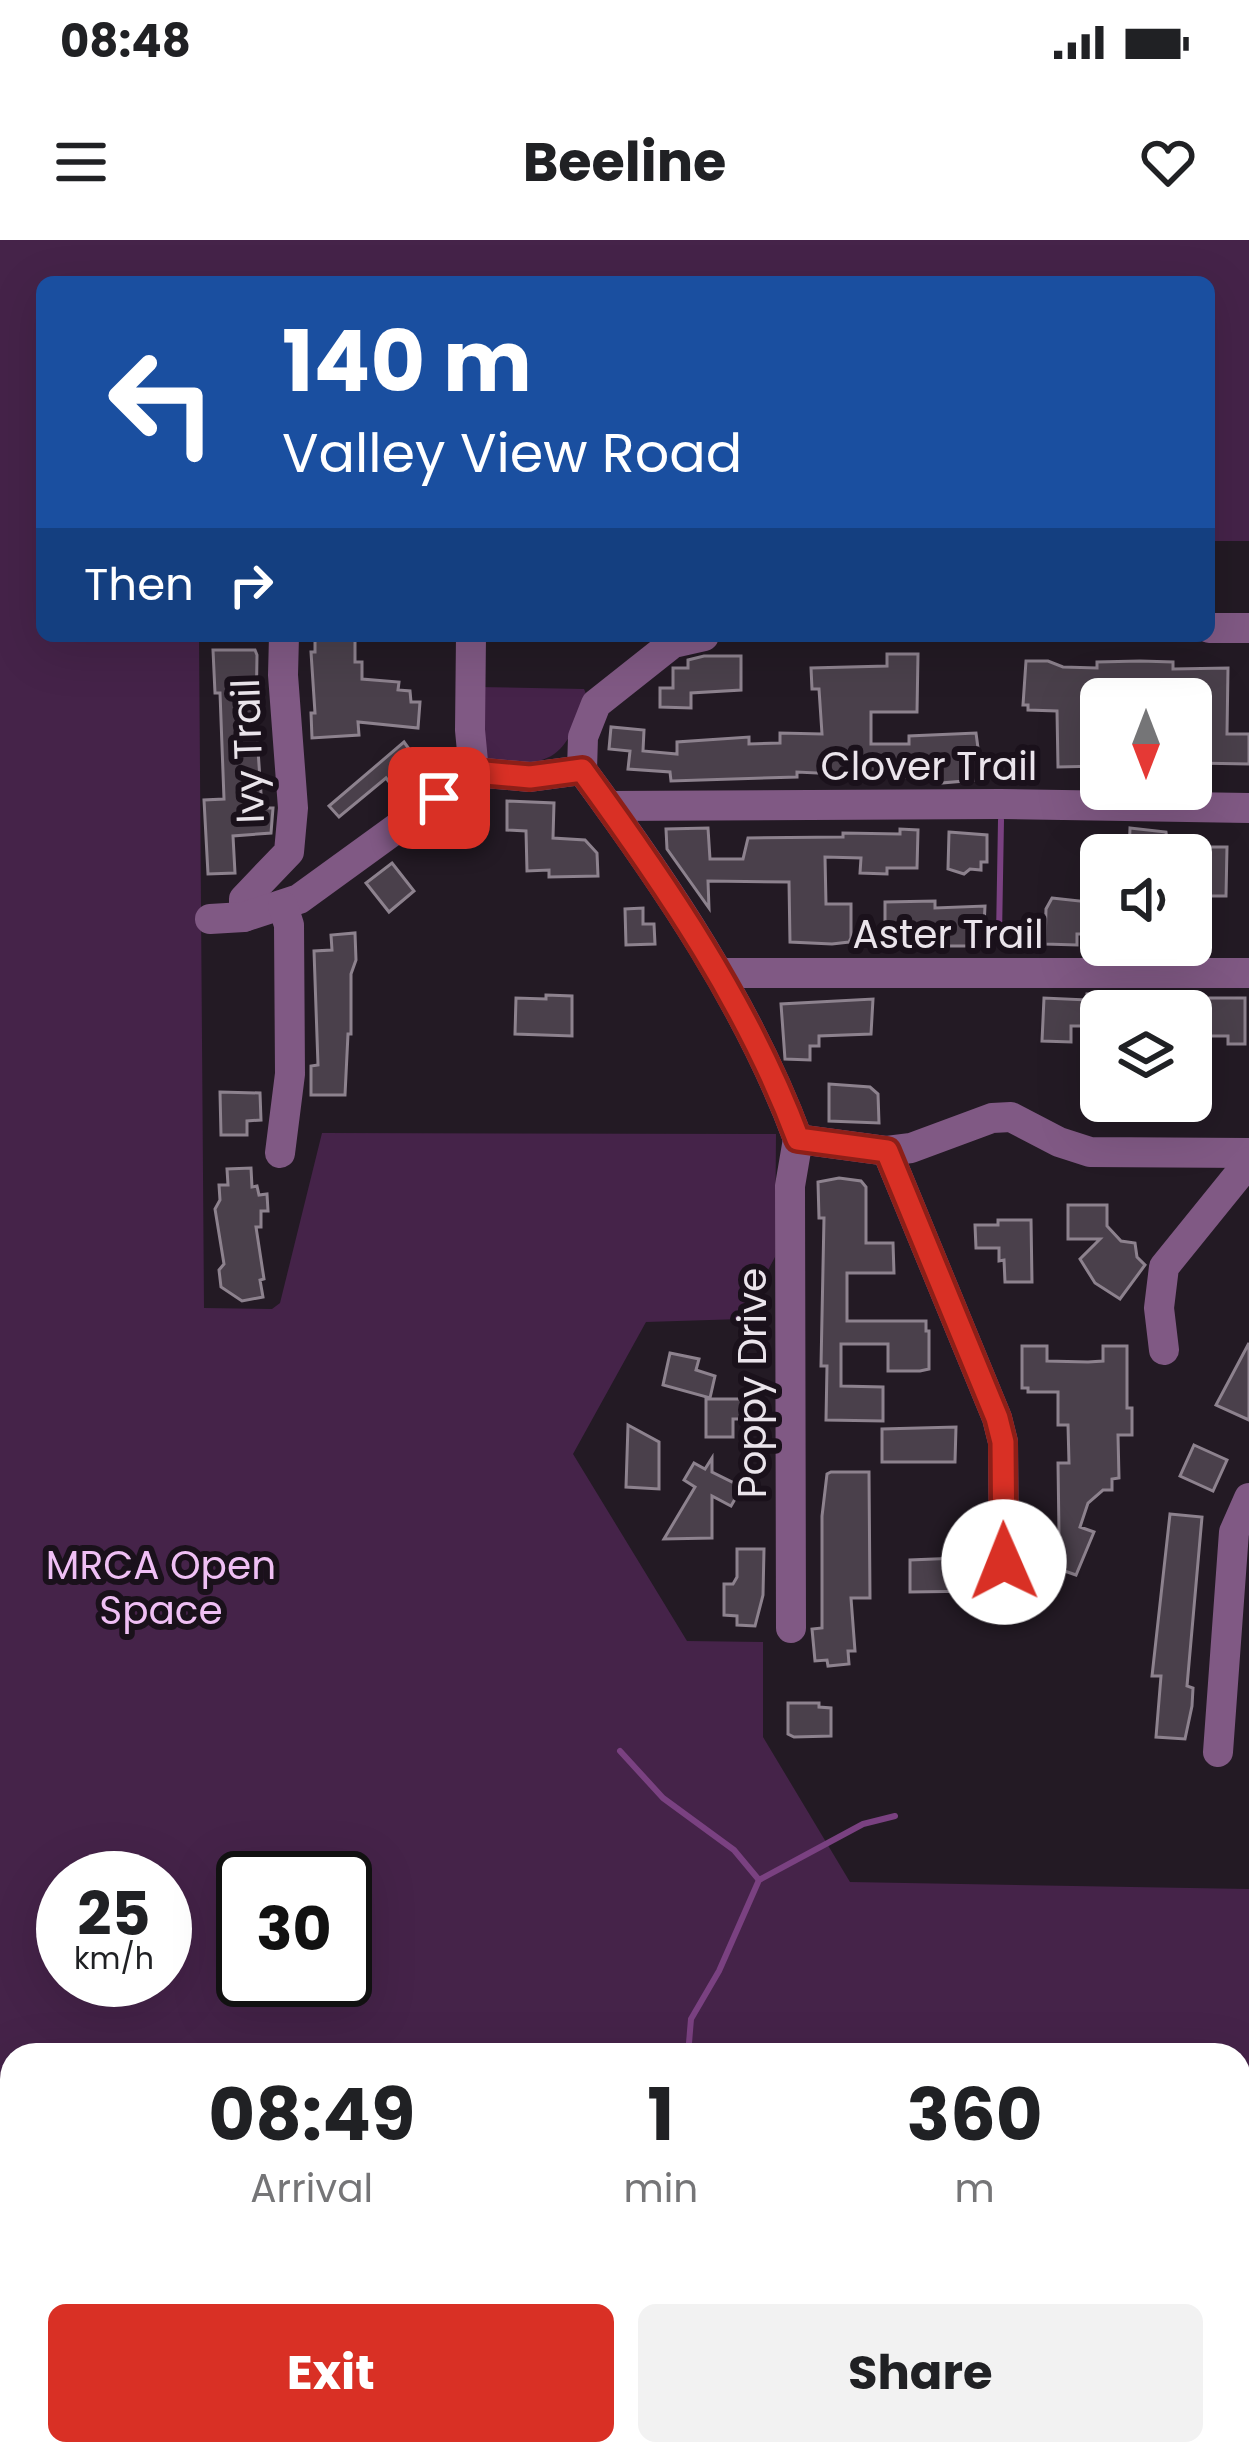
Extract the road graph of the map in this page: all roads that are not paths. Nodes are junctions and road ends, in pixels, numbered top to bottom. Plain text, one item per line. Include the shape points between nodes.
1 (1215, 628) edge
2 (1249, 628) edge
3 (284, 642) edge
4 (471, 642) edge
5 (677, 642) edge
6 (582, 770) junction
7 (474, 772) junction
8 (609, 806) junction
9 (1249, 808) edge
10 (283, 906) junction
11 (244, 917) junction
12 (210, 919) dead end
13 (719, 973) junction
14 (1249, 974) edge
15 (798, 1139) junction
16 (887, 1151) junction
17 (280, 1153) dead end
18 (1249, 1157) edge
19 (1164, 1350) dead end
20 (1249, 1498) edge
21 (1241, 1532) edge
22 (1004, 1562) dead end
23 (791, 1628) dead end
24 (1218, 1752) dead end

1 - 2 street
3 - 11 street, Ivy Trail via 289,852 244,898
4 - 7 street
5 - 6 street via 596,704
6 - 7 street via 530,777
6 - 8 street
7 - 10 street
8 - 9 street, Clover Trail
8 - 13 street
10 - 11 street
10 - 17 street via 290,1074
11 - 12 street
13 - 14 street, Aster Trail
13 - 15 street via 775,1075
15 - 16 street
15 - 23 street, Poppy Drive via 790,1186
16 - 18 street via 1011,1118 1090,1152
16 - 22 street via 997,1418
18 - 19 street via 1164,1268
20 - 21 street
21 - 24 street

